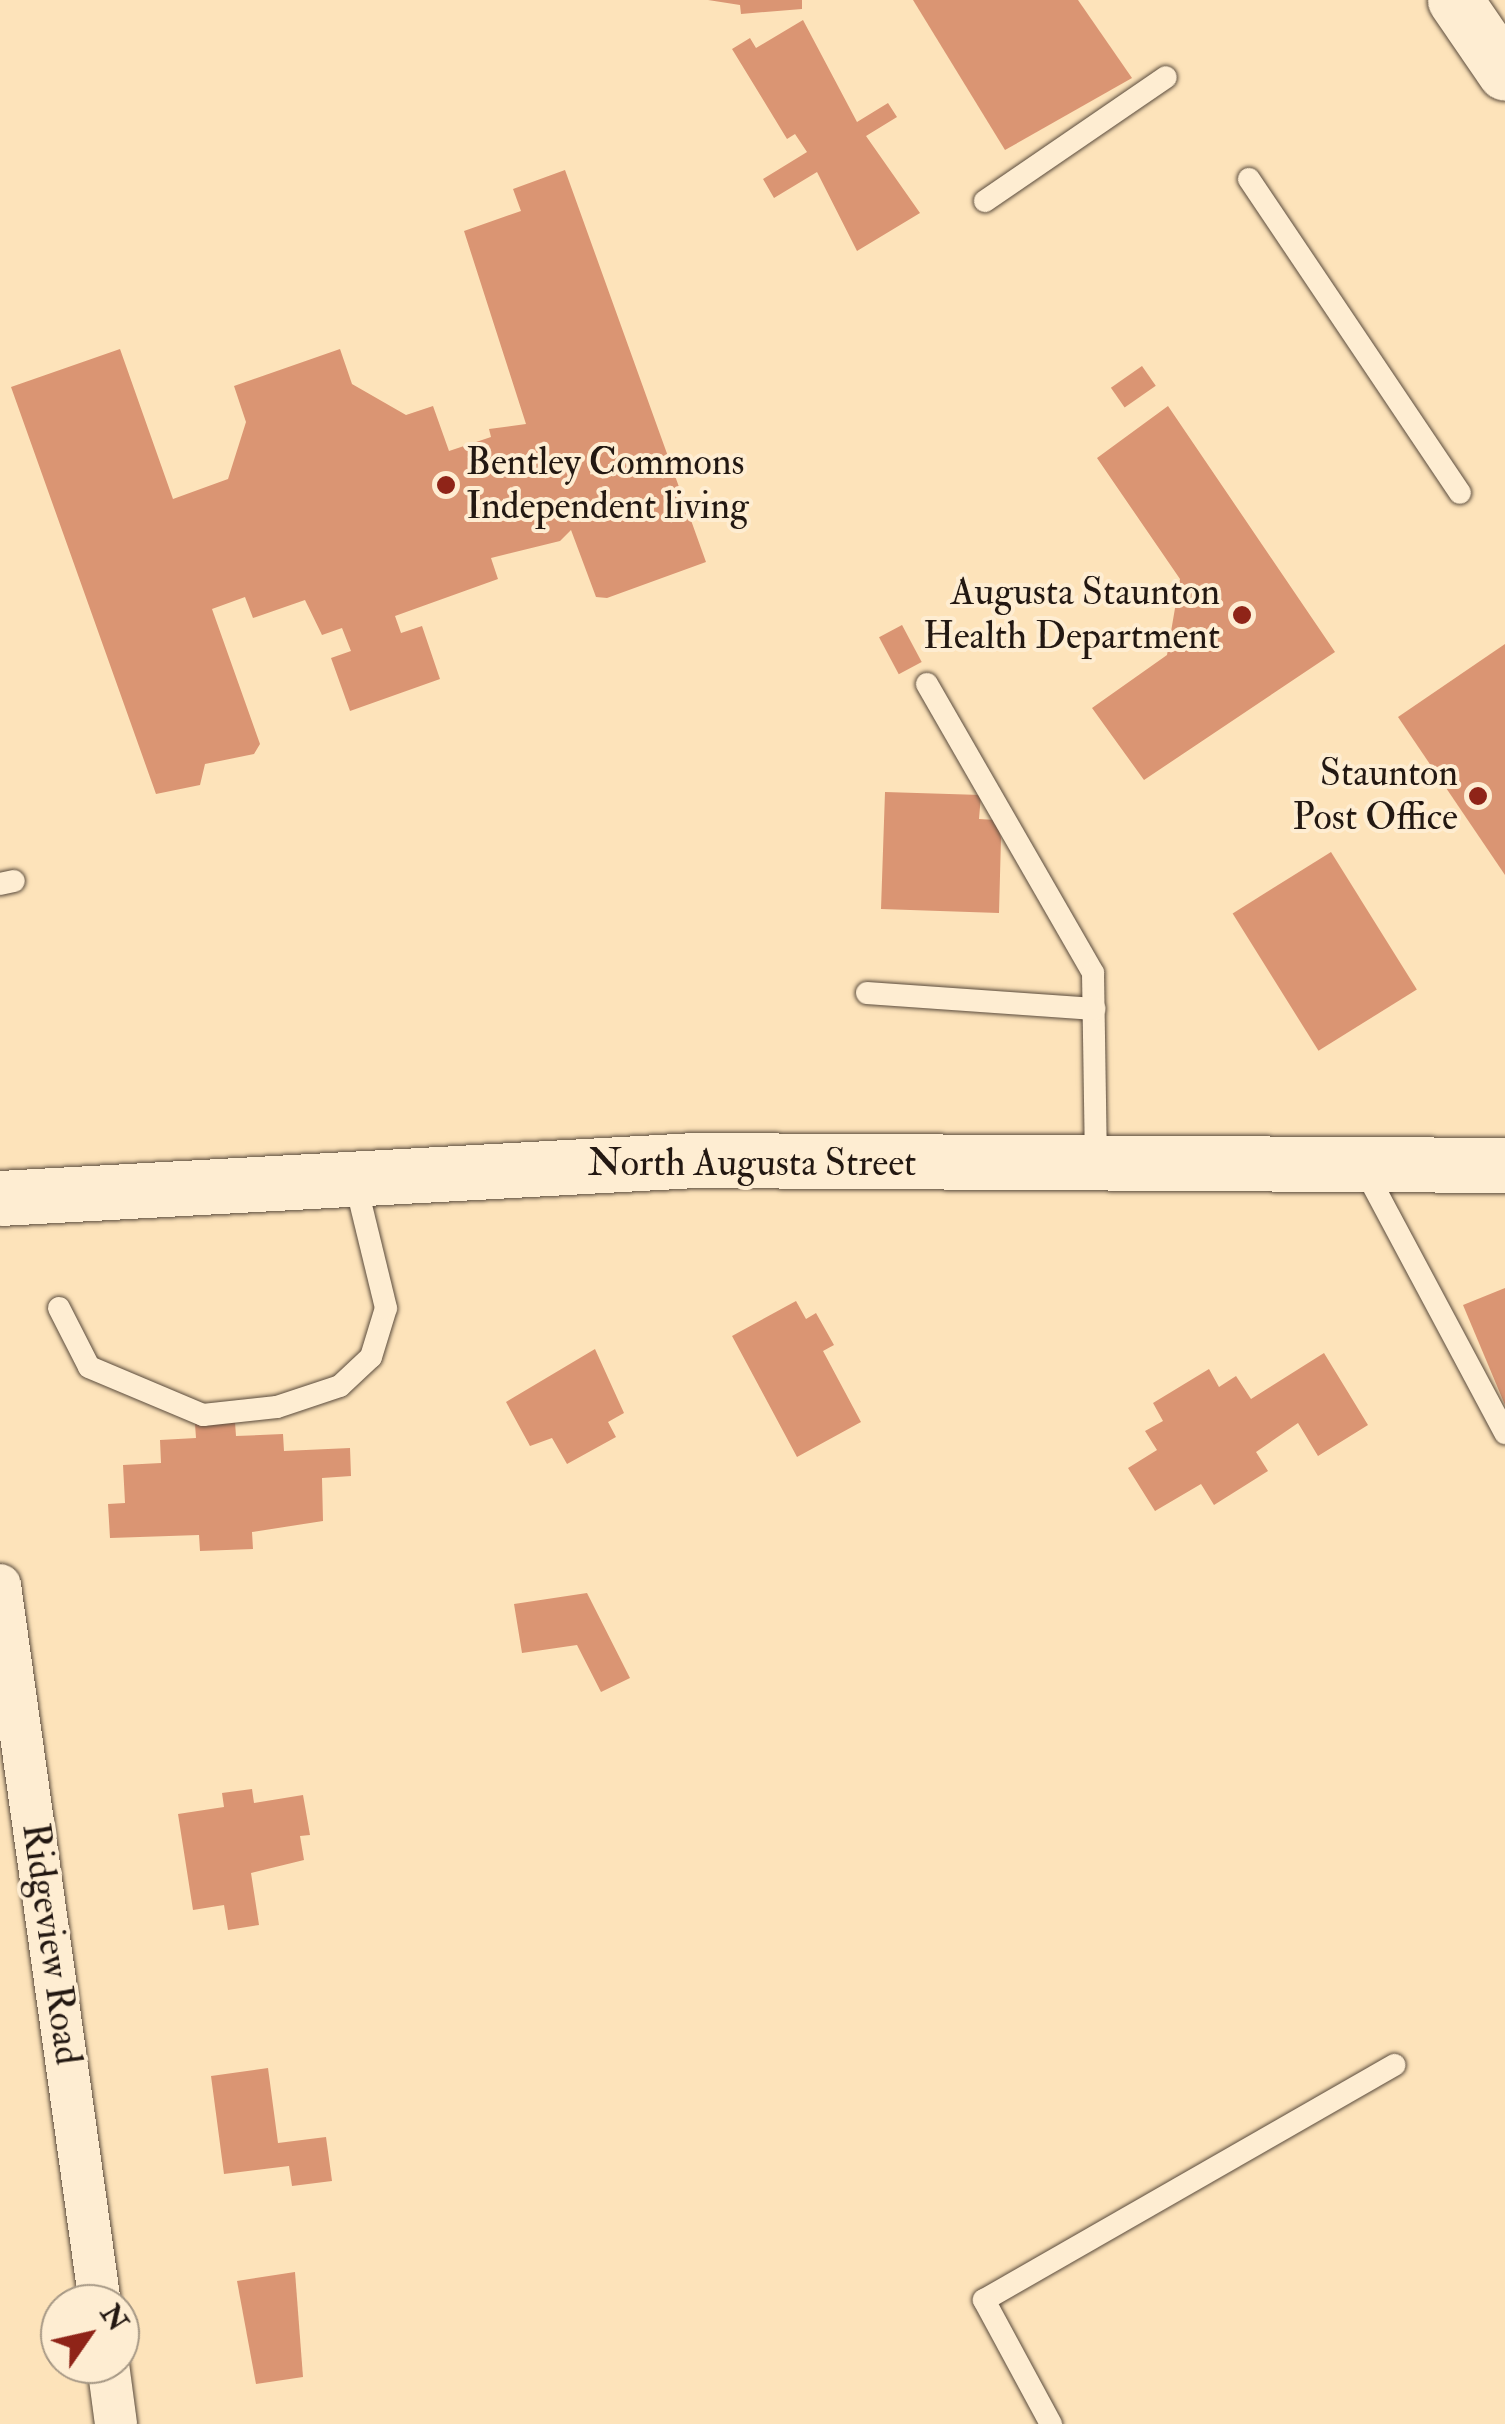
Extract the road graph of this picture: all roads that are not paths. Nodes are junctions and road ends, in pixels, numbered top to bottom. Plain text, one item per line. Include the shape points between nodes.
1 (1455, 0) edge
2 (1505, 74) edge
3 (1166, 77) dead end
4 (1249, 179) dead end
5 (985, 201) dead end
6 (1460, 494) dead end
7 (927, 684) dead end
8 (867, 994) dead end
9 (1094, 1009) junction
10 (1096, 1164) junction
11 (1362, 1165) junction
12 (1505, 1165) edge
13 (354, 1177) junction
14 (0, 1198) edge
15 (60, 1308) dead end
16 (1505, 1433) edge
17 (0, 1584) edge
18 (1395, 2065) dead end
19 (97, 2284) edge
20 (111, 2384) edge
21 (116, 2424) edge
22 (1052, 2424) edge

1 - 2 main road
3 - 5 lane
4 - 6 lane
7 - 9 lane via 1085,950
8 - 9 lane
9 - 10 lane
10 - 11 main road, North Augusta Street
10 - 13 main road, North Augusta Street via 696,1160
11 - 12 main road, North Augusta Street
11 - 16 lane
13 - 14 main road, North Augusta Street
13 - 15 lane via 386,1308 371,1357 340,1386 277,1407 203,1415 89,1366
17 - 19 street, Ridgeview Road
18 - 22 lane via 984,2300
20 - 21 street

